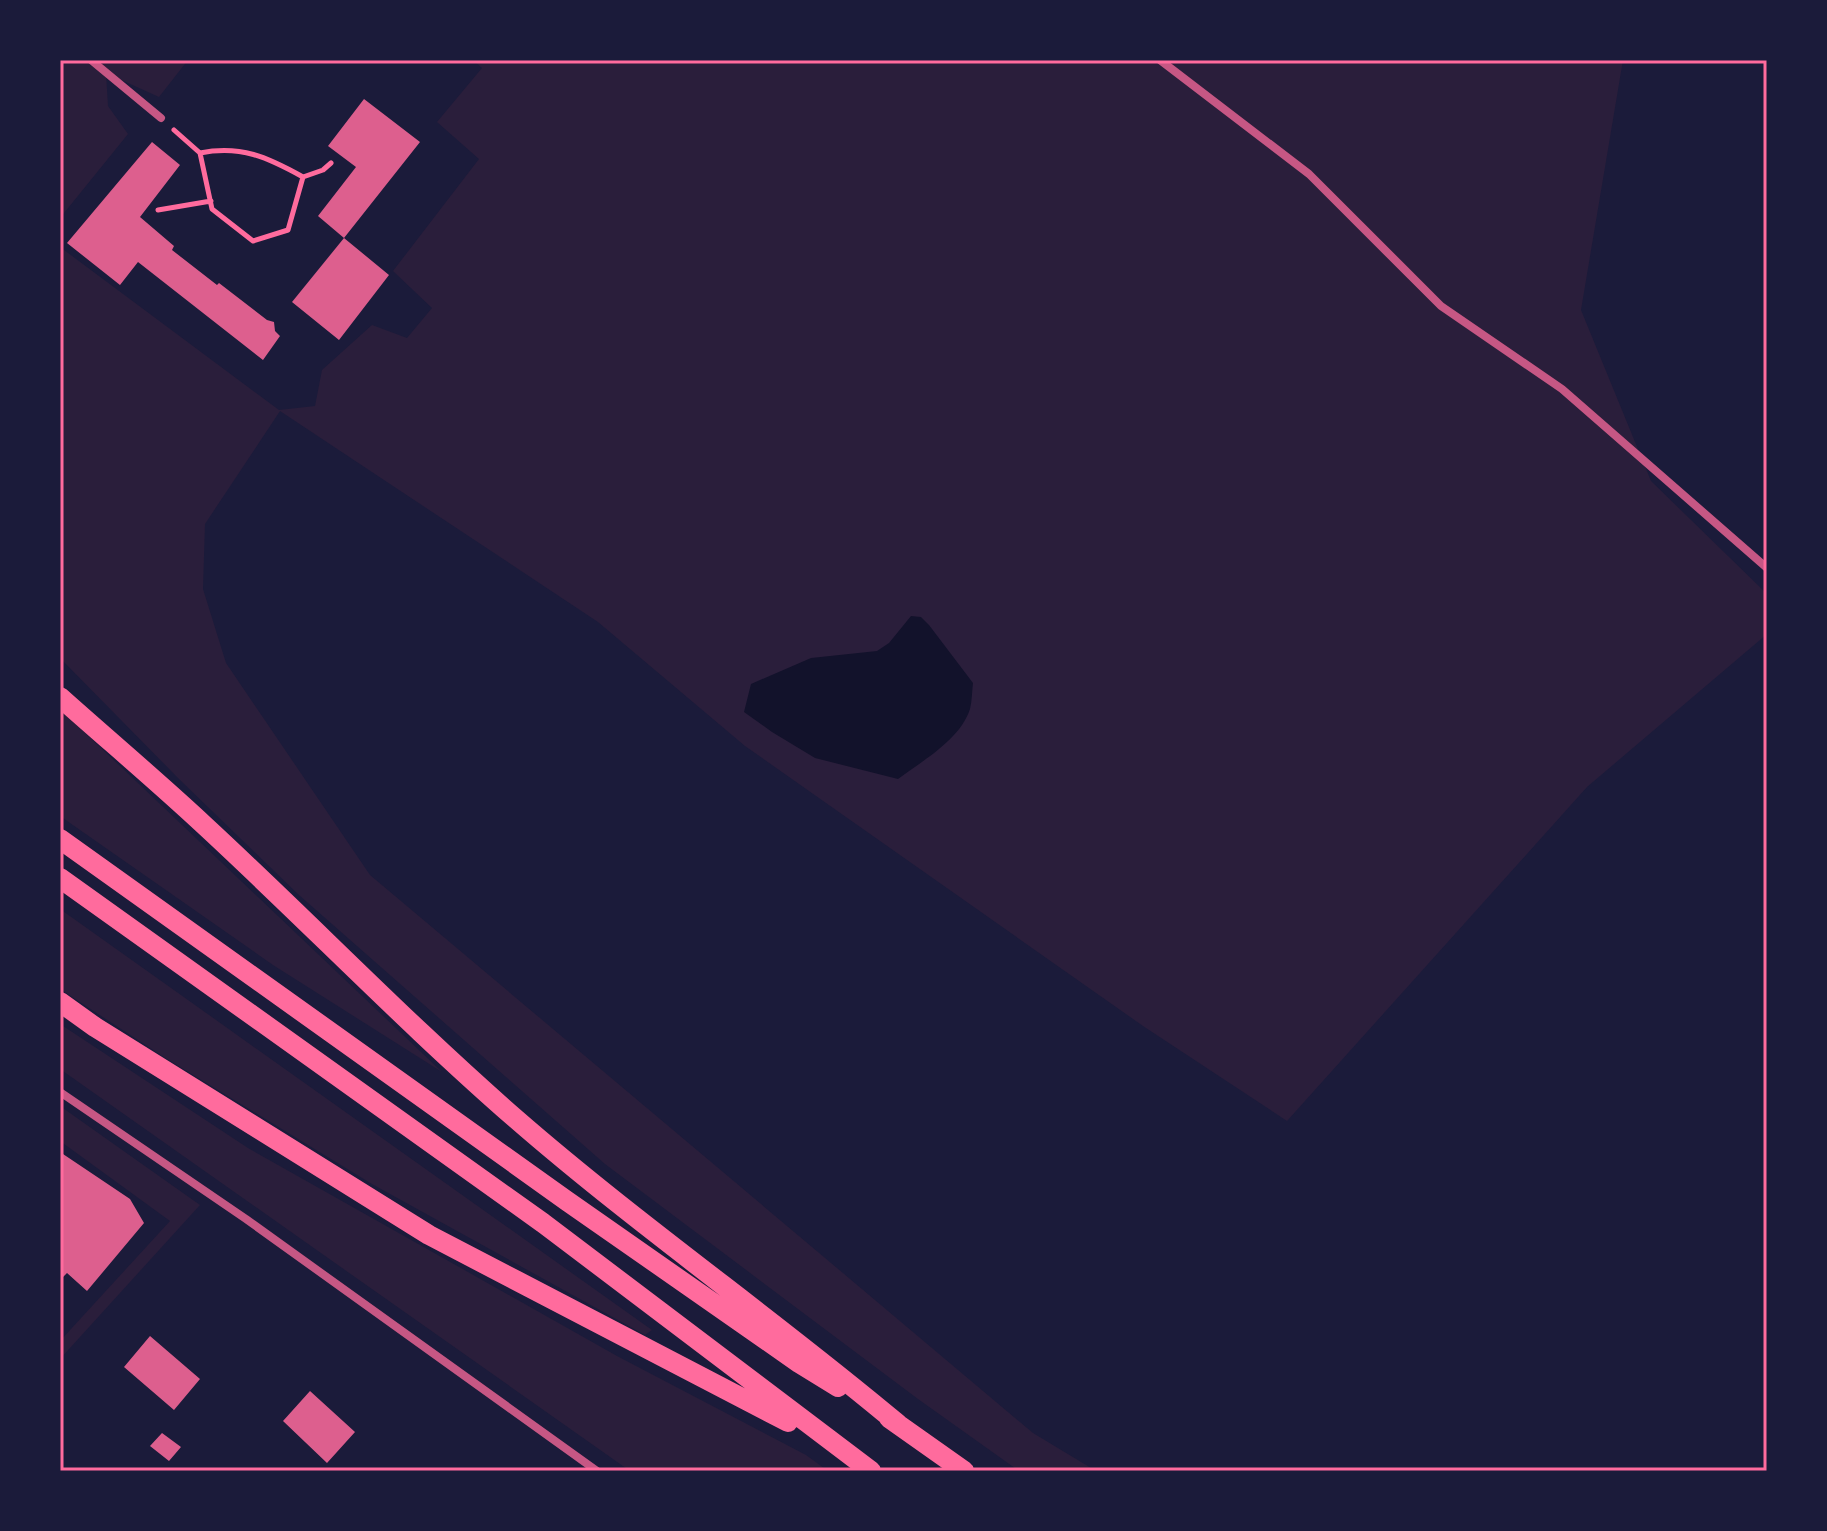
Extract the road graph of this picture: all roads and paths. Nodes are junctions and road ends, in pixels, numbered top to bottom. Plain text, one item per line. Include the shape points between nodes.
1 (91, 60) edge
2 (1160, 60) edge
3 (161, 118) joint
4 (200, 153) junction
5 (331, 163) dead end
6 (303, 177) junction
7 (211, 201) junction
8 (158, 210) dead end
9 (1767, 568) edge
10 (60, 697) edge
11 (60, 839) edge
12 (60, 878) edge
13 (60, 1002) edge
14 (60, 1092) edge
15 (898, 1424) junction
16 (838, 1448) junction
17 (597, 1471) edge
18 (871, 1471) edge
19 (964, 1471) edge

1 - 3 street
2 - 9 street via 1309,174 1441,306 1562,389
3 - 4 path
4 - 6 path via 224,149 270,159
4 - 7 path
5 - 6 path
6 - 7 path via 288,230 253,241 212,209
7 - 8 path
10 - 15 main road via 204,825 516,1120
11 - 15 main road via 799,1363
12 - 16 main road via 543,1223
13 - 16 main road via 429,1235
14 - 17 street
15 - 19 main road
16 - 18 main road

